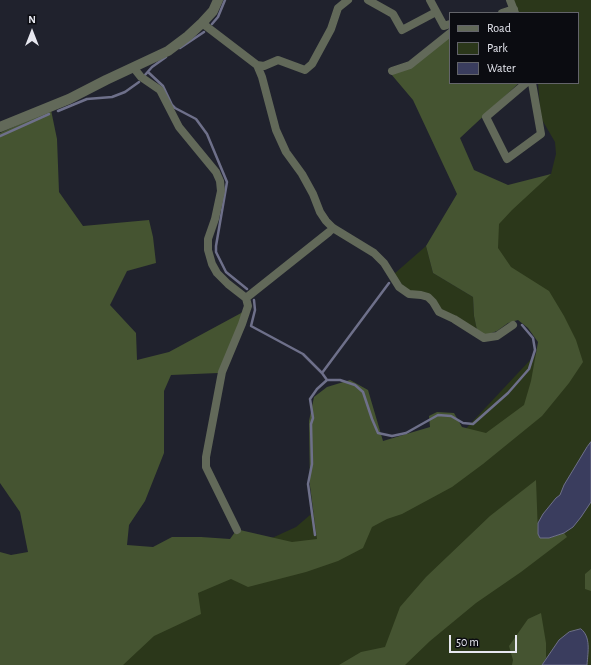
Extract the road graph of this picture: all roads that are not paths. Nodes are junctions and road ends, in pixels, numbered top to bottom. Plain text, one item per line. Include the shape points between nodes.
1 (218, 0) edge
2 (348, 0) edge
3 (368, 0) edge
4 (430, 0) edge
5 (510, 0) edge
6 (514, 11) edge
7 (436, 12) junction
8 (202, 23) junction
9 (449, 24) edge
10 (449, 34) edge
11 (258, 65) junction
12 (133, 67) junction
13 (392, 71) dead end
14 (525, 84) edge
15 (532, 84) edge
16 (0, 127) edge
17 (333, 228) junction
18 (246, 298) junction
19 (513, 325) dead end
20 (237, 530) dead end

1 - 8 street via 213,11
2 - 11 street via 338,8 331,29 306,70 278,60 264,66
3 - 7 street via 393,14 402,30
4 - 7 street
5 - 6 street
7 - 9 street via 444,26
8 - 11 street
8 - 12 street via 168,51
10 - 13 street via 410,65
11 - 17 street via 276,130 286,152 302,174 320,212
12 - 16 street via 69,99
12 - 18 street via 141,77 160,90 179,127 218,176 221,191 208,239 208,250 217,273
14 - 15 street via 486,117 507,159 541,134
17 - 18 street
17 - 19 street via 374,253 384,263 399,287 409,294 428,297 439,312 484,338 497,336
18 - 20 street via 248,306 222,372 206,457 206,467

